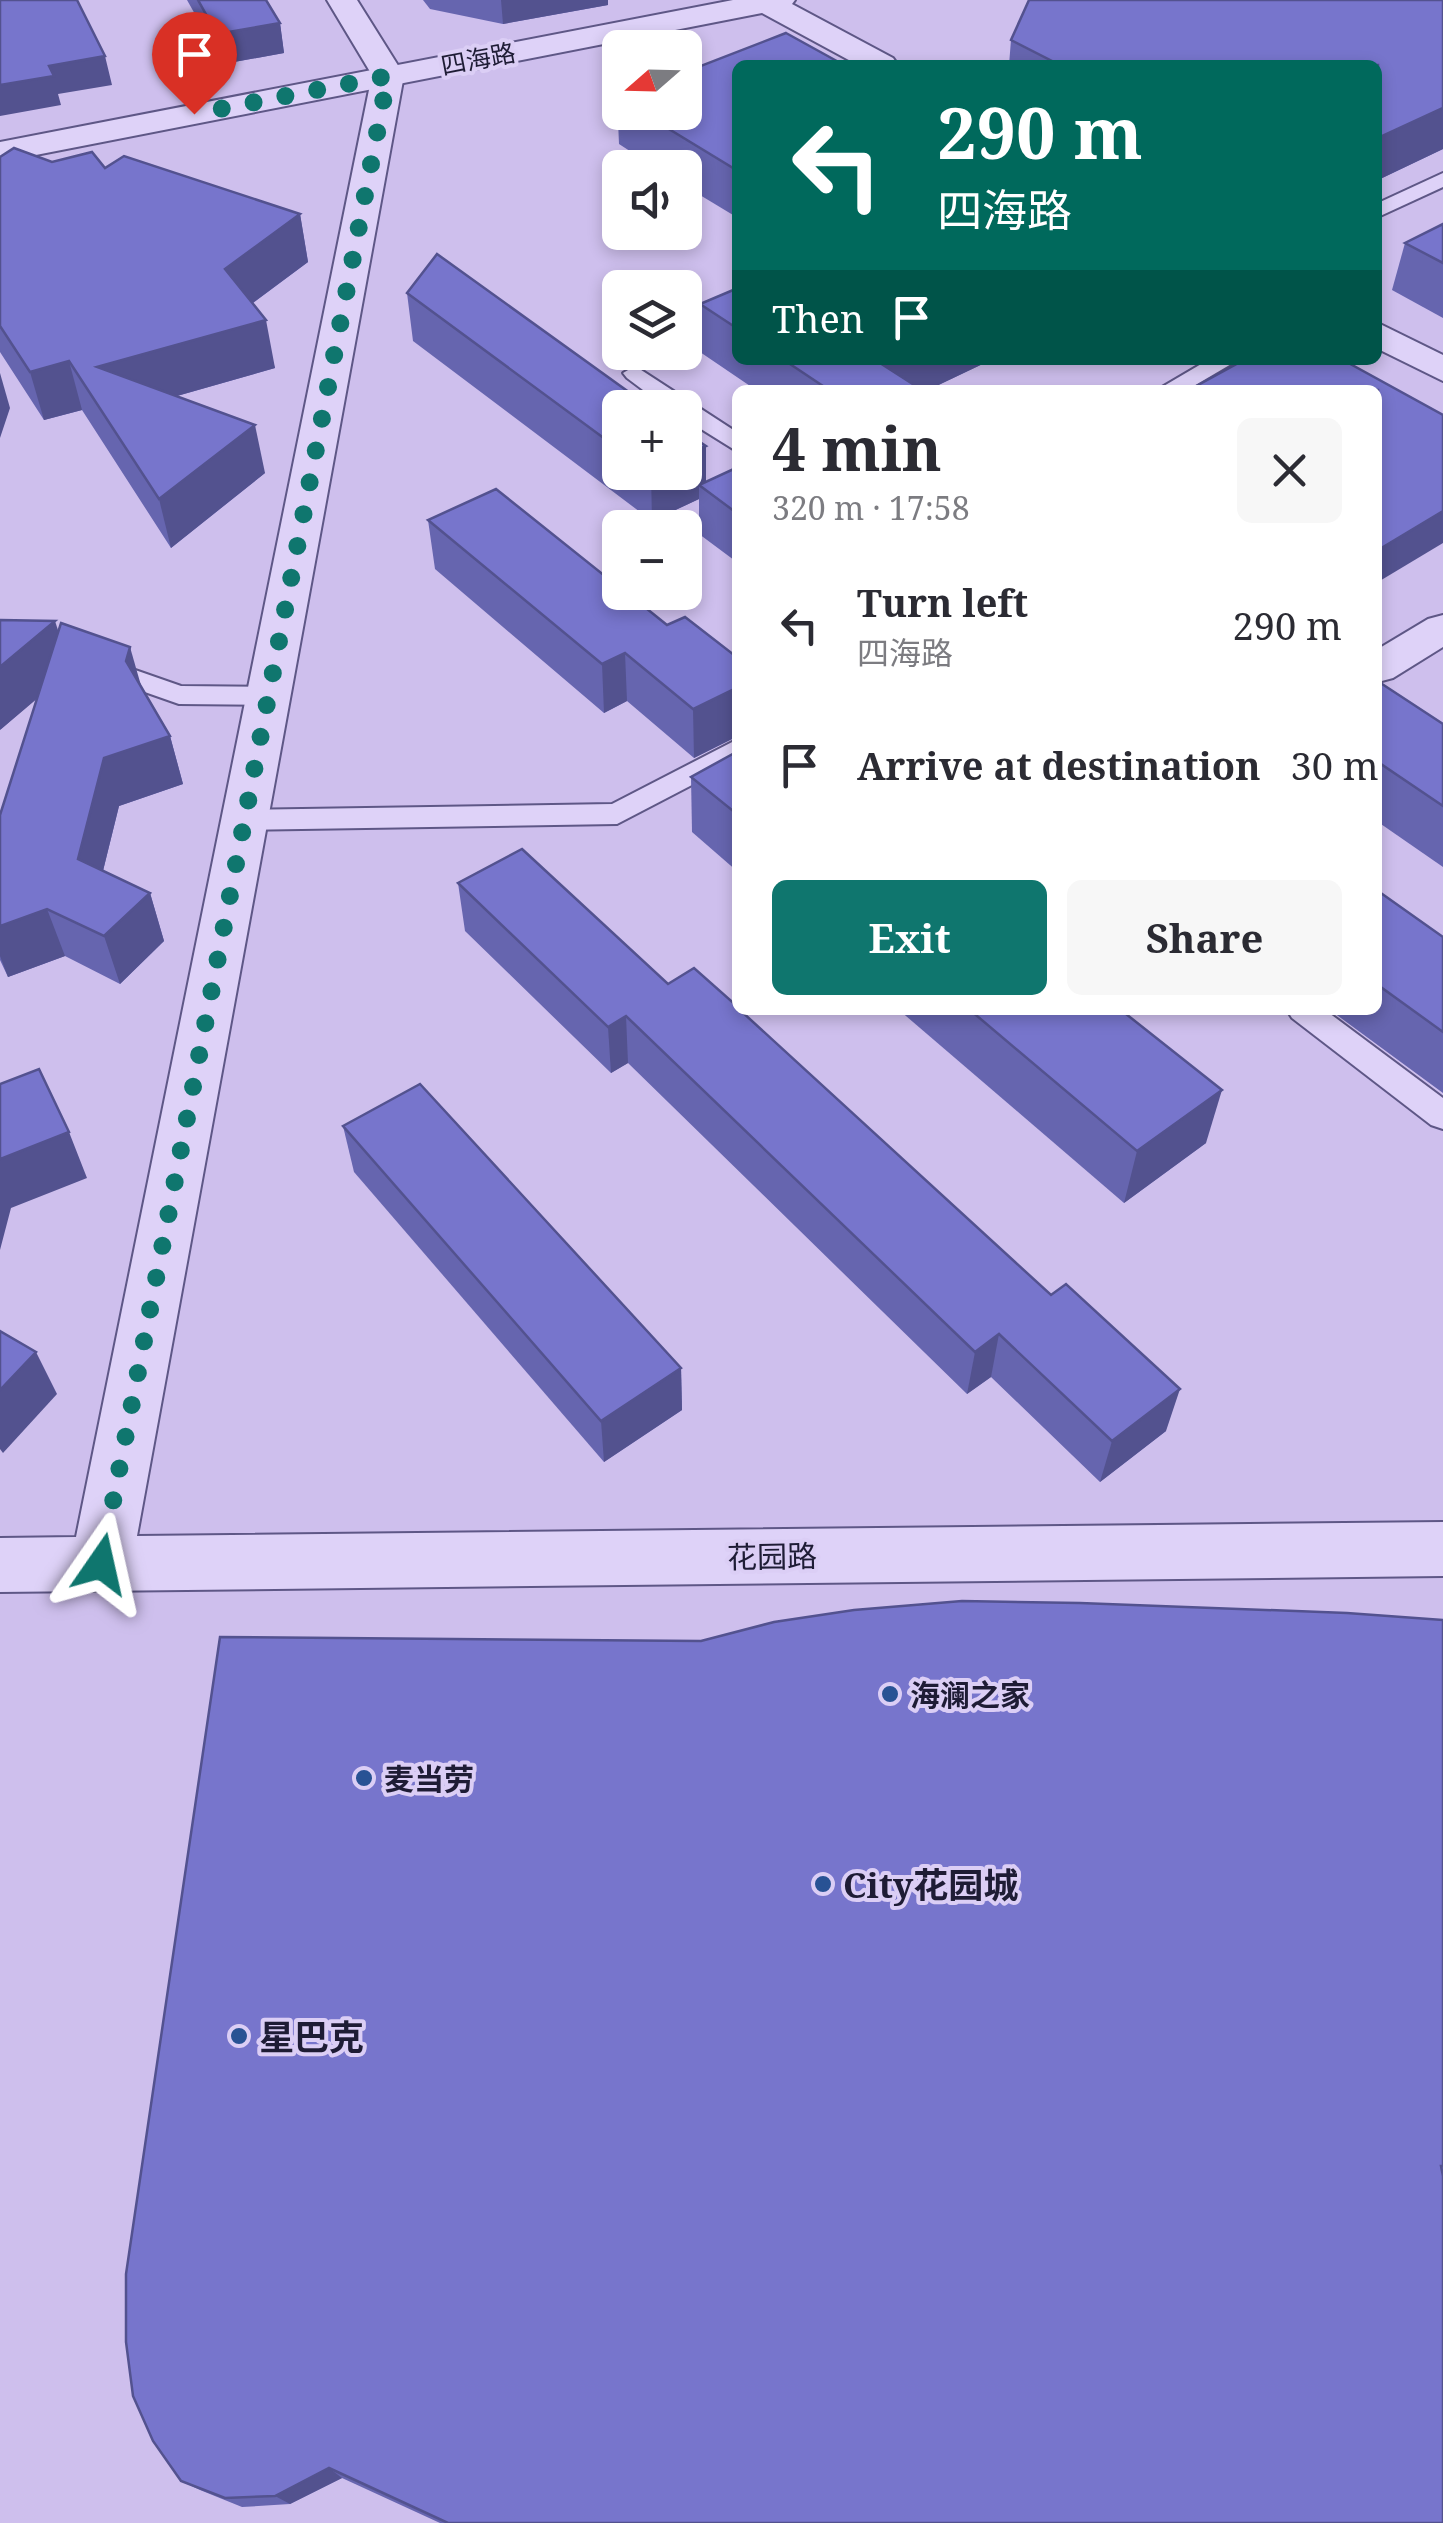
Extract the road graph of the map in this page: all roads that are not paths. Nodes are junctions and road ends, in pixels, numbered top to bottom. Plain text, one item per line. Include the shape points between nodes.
1 (342, 0) edge
2 (774, 1) edge
3 (874, 60) edge
4 (388, 76) junction
5 (0, 152) edge
6 (1443, 178) edge
7 (1382, 210) edge
8 (1382, 336) edge
9 (1216, 365) edge
10 (1443, 370) edge
11 (635, 372) dead end
12 (1178, 385) edge
13 (660, 390) edge
14 (702, 420) edge
15 (732, 441) edge
16 (1443, 628) edge
17 (72, 656) edge
18 (1383, 681) edge
19 (269, 696) junction
20 (732, 751) edge
21 (245, 820) junction
22 (1310, 1015) edge
23 (1443, 1116) edge
24 (1443, 1549) edge
25 (101, 1564) junction
26 (0, 1565) edge

1 - 4 street
2 - 3 street
2 - 4 street, 四海路
4 - 5 street, 四海路
4 - 19 street
6 - 7 lane
8 - 10 street
9 - 12 lane
11 - 13 lane
14 - 15 lane
16 - 18 street
17 - 19 lane via 179,695
19 - 21 street
20 - 21 lane via 617,814
21 - 25 street
22 - 23 lane
24 - 25 street, 花园路
25 - 26 street, 花园路

